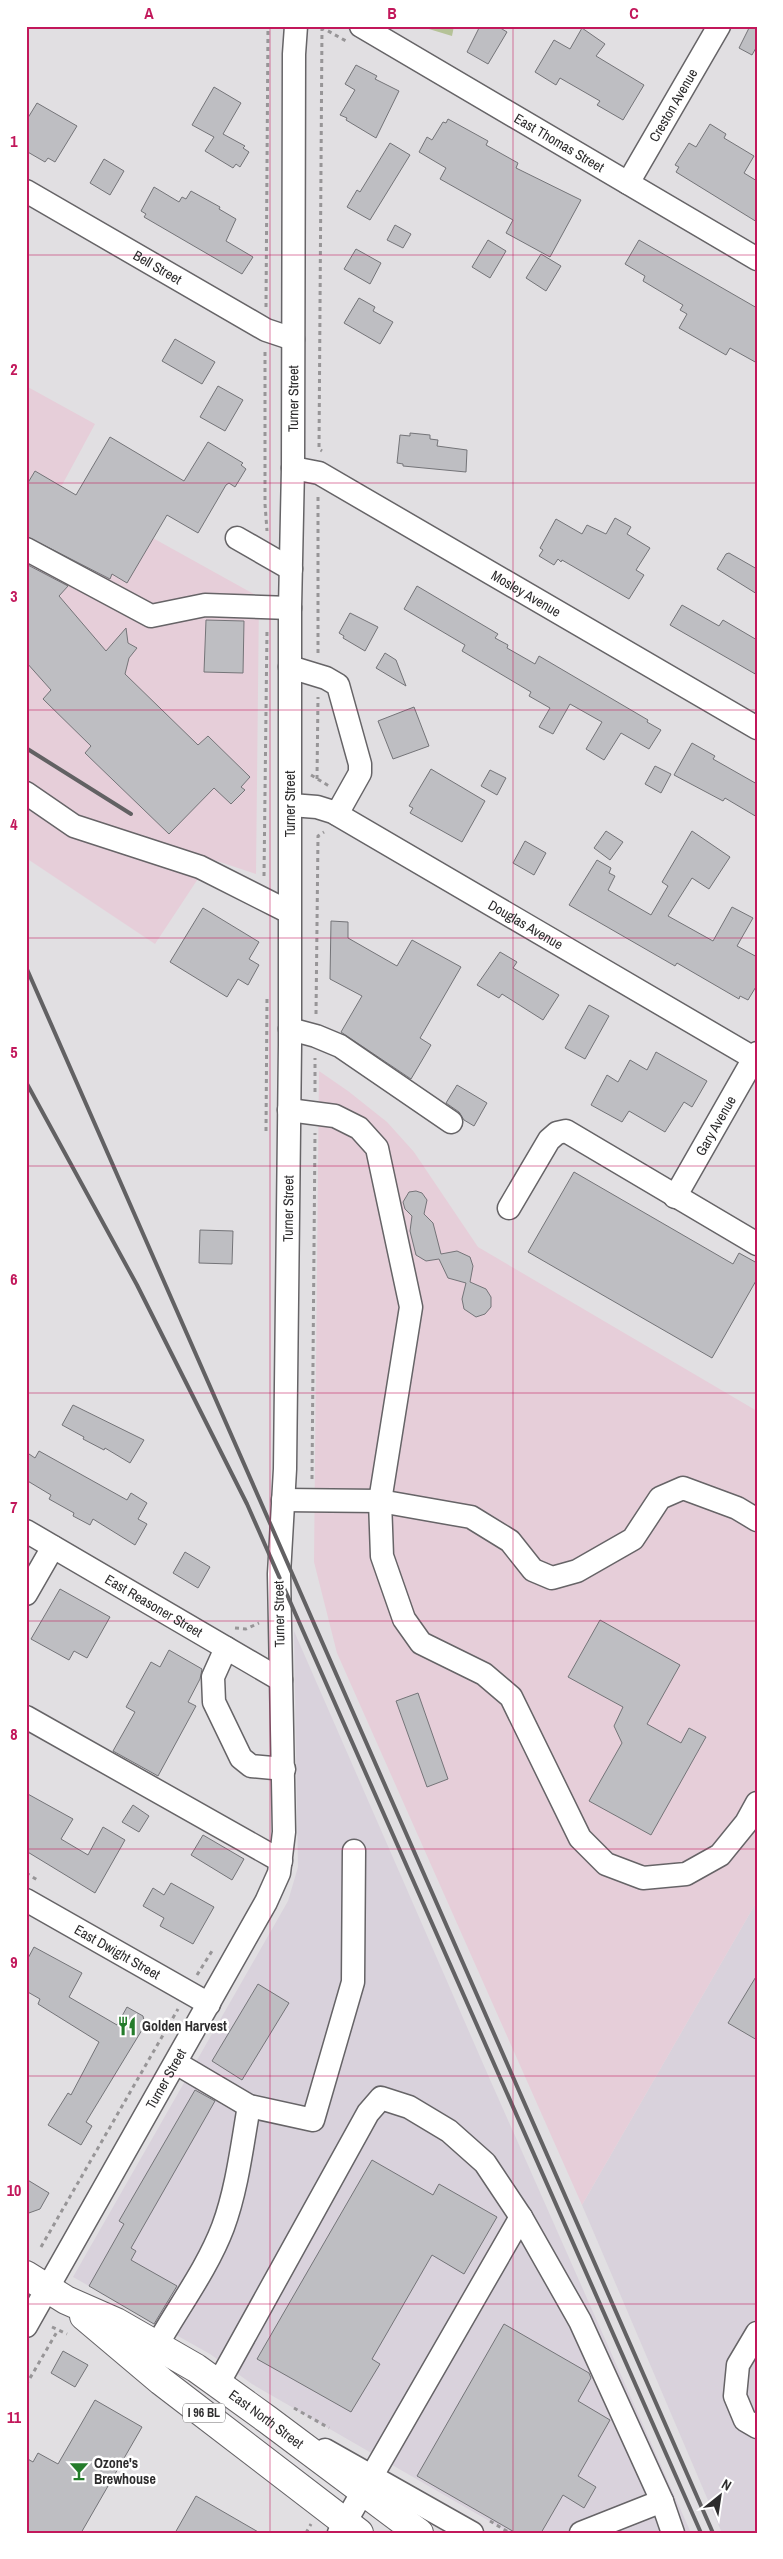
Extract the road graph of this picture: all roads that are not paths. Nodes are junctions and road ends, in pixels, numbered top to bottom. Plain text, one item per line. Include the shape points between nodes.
1 (296, 26) edge
2 (361, 26) edge
3 (719, 26) edge
4 (628, 183) junction
5 (26, 190) edge
6 (757, 259) edge
7 (293, 339) junction
8 (293, 468) junction
9 (236, 538) dead end
10 (26, 549) edge
11 (291, 570) junction
12 (290, 608) junction
13 (290, 667) junction
14 (757, 728) edge
15 (26, 793) edge
16 (291, 805) junction
17 (332, 822) junction
18 (289, 912) junction
19 (290, 1029) junction
20 (756, 1057) edge
21 (289, 1110) junction
22 (451, 1122) dead end
23 (675, 1197) junction
24 (509, 1208) dead end
25 (757, 1244) edge
26 (282, 1500) junction
27 (380, 1501) junction
28 (757, 1520) edge
29 (26, 1532) edge
30 (53, 1547) junction
31 (26, 1594) edge
32 (226, 1648) junction
33 (282, 1680) junction
34 (26, 1717) edge
35 (284, 1768) junction
36 (757, 1803) edge
37 (354, 1851) dead end
38 (281, 1861) junction
39 (26, 1900) edge
40 (209, 2004) junction
41 (176, 2063) junction
42 (249, 2106) junction
43 (521, 2217) junction
44 (47, 2288) edge
45 (26, 2326) edge
46 (757, 2333) edge
47 (158, 2345) junction
48 (218, 2384) junction
49 (757, 2427) edge
50 (368, 2484) junction
51 (662, 2501) junction
52 (350, 2530) edge
53 (419, 2533) edge
54 (472, 2533) edge
55 (581, 2533) edge
56 (673, 2533) edge

1 - 7 street, Turner Street
2 - 4 street, East Thomas Street
3 - 4 street, Creston Avenue
4 - 6 street, East Thomas Street
5 - 7 street, Bell Street via 266,330
7 - 8 street, Turner Street
8 - 11 street, Turner Street
8 - 14 street, Mosley Avenue via 319,473
9 - 11 street
10 - 12 street via 152,616 205,605
11 - 12 street, Turner Street
12 - 13 street, Turner Street
13 - 16 street, Turner Street
13 - 17 street via 338,685 360,764 360,773
15 - 18 street via 74,826 200,867
16 - 17 street, Douglas Avenue via 317,807
16 - 18 street, Turner Street
17 - 20 street, Douglas Avenue
18 - 19 street, Turner Street
19 - 21 street, Turner Street
19 - 22 street via 340,1046
20 - 23 street, Gary Avenue
21 - 26 street, Turner Street
21 - 27 street via 335,1116 359,1128 377,1148 411,1307
23 - 24 street via 566,1131 549,1140
23 - 25 street
26 - 27 street
26 - 33 street, Turner Street via 279,1574
27 - 28 street via 471,1517 510,1541 533,1570 552,1578 577,1571 632,1539 660,1498 683,1488 737,1508
27 - 36 street via 382,1556 404,1619 421,1642 484,1674 511,1696 580,1838 606,1864 643,1878 686,1874 720,1855 746,1823
29 - 30 street, East Reasoner Street
30 - 31 street
30 - 32 street, East Reasoner Street
32 - 33 street, East Reasoner Street
32 - 35 street via 213,1677 214,1702 241,1758 251,1766
33 - 35 street, Turner Street
34 - 38 street
35 - 38 street, Turner Street
37 - 42 street via 353,1982 313,2120
38 - 40 street, Turner Street via 266,1902
39 - 40 street, East Dwight Street
40 - 41 street, Turner Street
41 - 42 street
41 - 44 street, Turner Street
42 - 47 street via 240,2163 223,2226 205,2266
43 - 48 street via 485,2163 449,2131 409,2107 381,2098 368,2112 348,2146
43 - 50 street
43 - 51 street via 580,2321
44 - 45 street, Turner Street
44 - 47 main road, East North Street / I 96 BL
44 - 52 main road, I 96 BL
46 - 49 street via 738,2365 735,2396 745,2420
47 - 48 main road, East North Street / I 96 BL
48 - 50 main road, East North Street / I 96 BL
50 - 52 street
50 - 53 main road, I 96 BL
50 - 54 street
51 - 55 street
51 - 56 street

